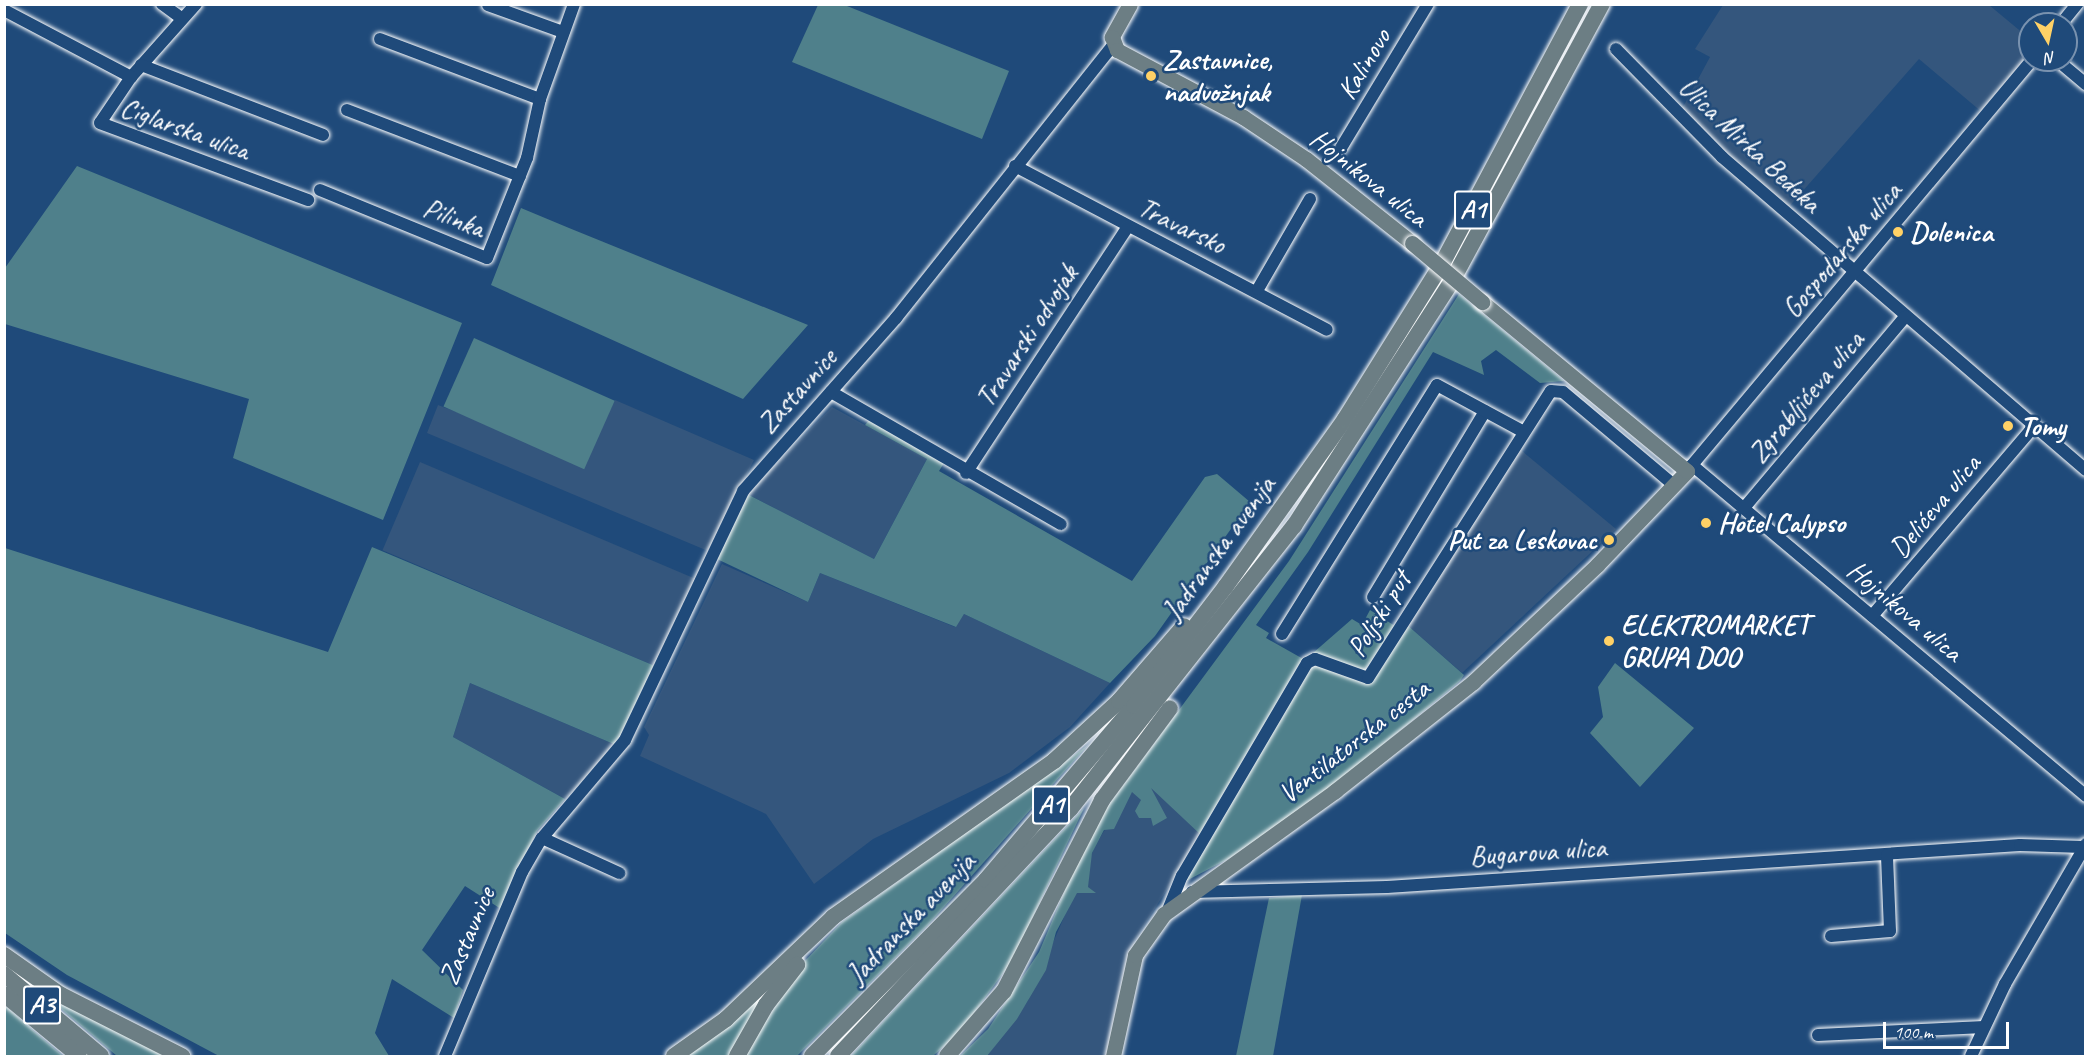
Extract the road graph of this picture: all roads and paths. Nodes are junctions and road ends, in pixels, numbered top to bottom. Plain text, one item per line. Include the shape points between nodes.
1 (162, 4) edge
2 (196, 4) edge
3 (488, 4) edge
4 (574, 4) edge
5 (1130, 4) edge
6 (1428, 4) edge
7 (1580, 4) edge
8 (1602, 4) edge
9 (4, 10) edge
10 (181, 18) junction
11 (563, 32) junction
12 (380, 39) dead end
13 (1113, 45) junction
14 (1616, 49) dead end
15 (141, 65) junction
16 (2022, 72) edge
17 (2071, 72) edge
18 (131, 77) junction
19 (2085, 84) edge
20 (540, 99) junction
21 (347, 110) dead end
22 (323, 135) dead end
23 (1341, 148) dead end
24 (1015, 166) junction
25 (520, 176) junction
26 (320, 190) dead end
27 (1310, 199) dead end
28 (308, 200) dead end
29 (1128, 226) junction
30 (1853, 273) junction
31 (1258, 290) junction
32 (1905, 317) junction
33 (1327, 330) dead end
34 (831, 392) junction
35 (1485, 411) junction
36 (2034, 426) junction
37 (1522, 431) junction
38 (1340, 461) junction
39 (1690, 468) junction
40 (2085, 470) edge
41 (966, 473) junction
42 (1674, 485) junction
43 (1744, 508) junction
44 (1061, 524) dead end
45 (1265, 532) junction
46 (1373, 597) dead end
47 (1872, 616) junction
48 (1282, 634) dead end
49 (2085, 796) edge
50 (542, 838) junction
51 (2084, 845) edge
52 (1887, 855) junction
53 (619, 873) dead end
54 (1192, 892) junction
55 (850, 906) junction
56 (1168, 910) junction
57 (1831, 936) dead end
58 (4, 955) edge
59 (4, 974) edge
60 (4, 994) edge
61 (1984, 1027) junction
62 (1818, 1035) dead end
63 (951, 1053) edge
64 (79, 1056) edge
65 (102, 1056) edge
66 (182, 1056) edge
67 (445, 1056) edge
68 (674, 1056) edge
69 (737, 1056) edge
70 (812, 1056) edge
71 (838, 1056) edge
72 (1113, 1056) edge
73 (1971, 1056) edge

1 - 10 street
2 - 10 street, Ciglarska ulica
3 - 11 street
4 - 11 street, Pilinka
5 - 13 main road, Zastavnice
6 - 23 street, Kalinovo
7 - 45 highway, Jadranska avenija / A1 via 1443,262
8 - 38 highway, Jadranska avenija / A1 via 1477,238
9 - 18 street, Ciglarska ulica
10 - 15 street, Ciglarska ulica
11 - 20 street, Pilinka
12 - 20 street
13 - 24 street, Zastavnice
13 - 39 main road, Hojnikova ulica, bridge via 1297,153
14 - 30 street, Ulica Mirka Bedeka via 1722,157
15 - 18 street, Ciglarska ulica
15 - 22 street, Ciglarska ulica
16 - 30 street, Gospodarska ulica
17 - 19 street
18 - 28 street, Ciglarska ulica via 100,123
20 - 25 street, Pilinka
21 - 25 street
24 - 29 street, Travarsko
24 - 34 street, Zastavnice
25 - 26 street, Pilinka via 487,258
27 - 31 street
29 - 31 street, Travarsko
29 - 41 street, Travarski odvojak
30 - 32 street
30 - 39 street, Gospodarska ulica
31 - 33 street, Travarsko
32 - 36 street
32 - 43 street, Zgrabljićeva ulica
34 - 41 street
34 - 50 street, Zastavnice via 742,491 626,740
35 - 37 street
35 - 46 street, Poljski put
35 - 48 street via 1437,385
36 - 40 street
36 - 47 street, Delićeva ulica
37 - 42 street, Poljski put via 1557,389
37 - 56 street, Poljski put via 1368,678 1315,659 1306,663 1182,876
38 - 63 highway via 1306,526 1102,800 1034,941 1004,991
38 - 71 highway, Jadranska avenija / A1 via 1191,663 1086,791 929,965
39 - 42 main road, Ventilatorska cesta
39 - 43 street, Hojnikova ulica
41 - 44 street
42 - 54 main road, Ventilatorska cesta via 1473,681 1335,791
43 - 47 street, Hojnikova ulica
45 - 55 highway via 1119,701 1054,761
45 - 70 highway, Jadranska avenija / A1 via 1148,690 1031,828
47 - 49 street, Hojnikova ulica
50 - 53 street
50 - 67 street, Zastavnice via 522,872
51 - 52 street, Bugarova ulica via 2020,845
51 - 61 street
52 - 54 street, Bugarova ulica via 1276,893
52 - 57 street via 1890,931
54 - 56 main road, Ventilatorska cesta
55 - 68 highway via 726,1019
55 - 69 highway via 787,976
56 - 72 main road, Ventilatorska cesta via 1146,932 1135,955
58 - 66 highway via 62,995
59 - 65 highway, A3
60 - 64 highway, A3
61 - 62 street
61 - 73 street

